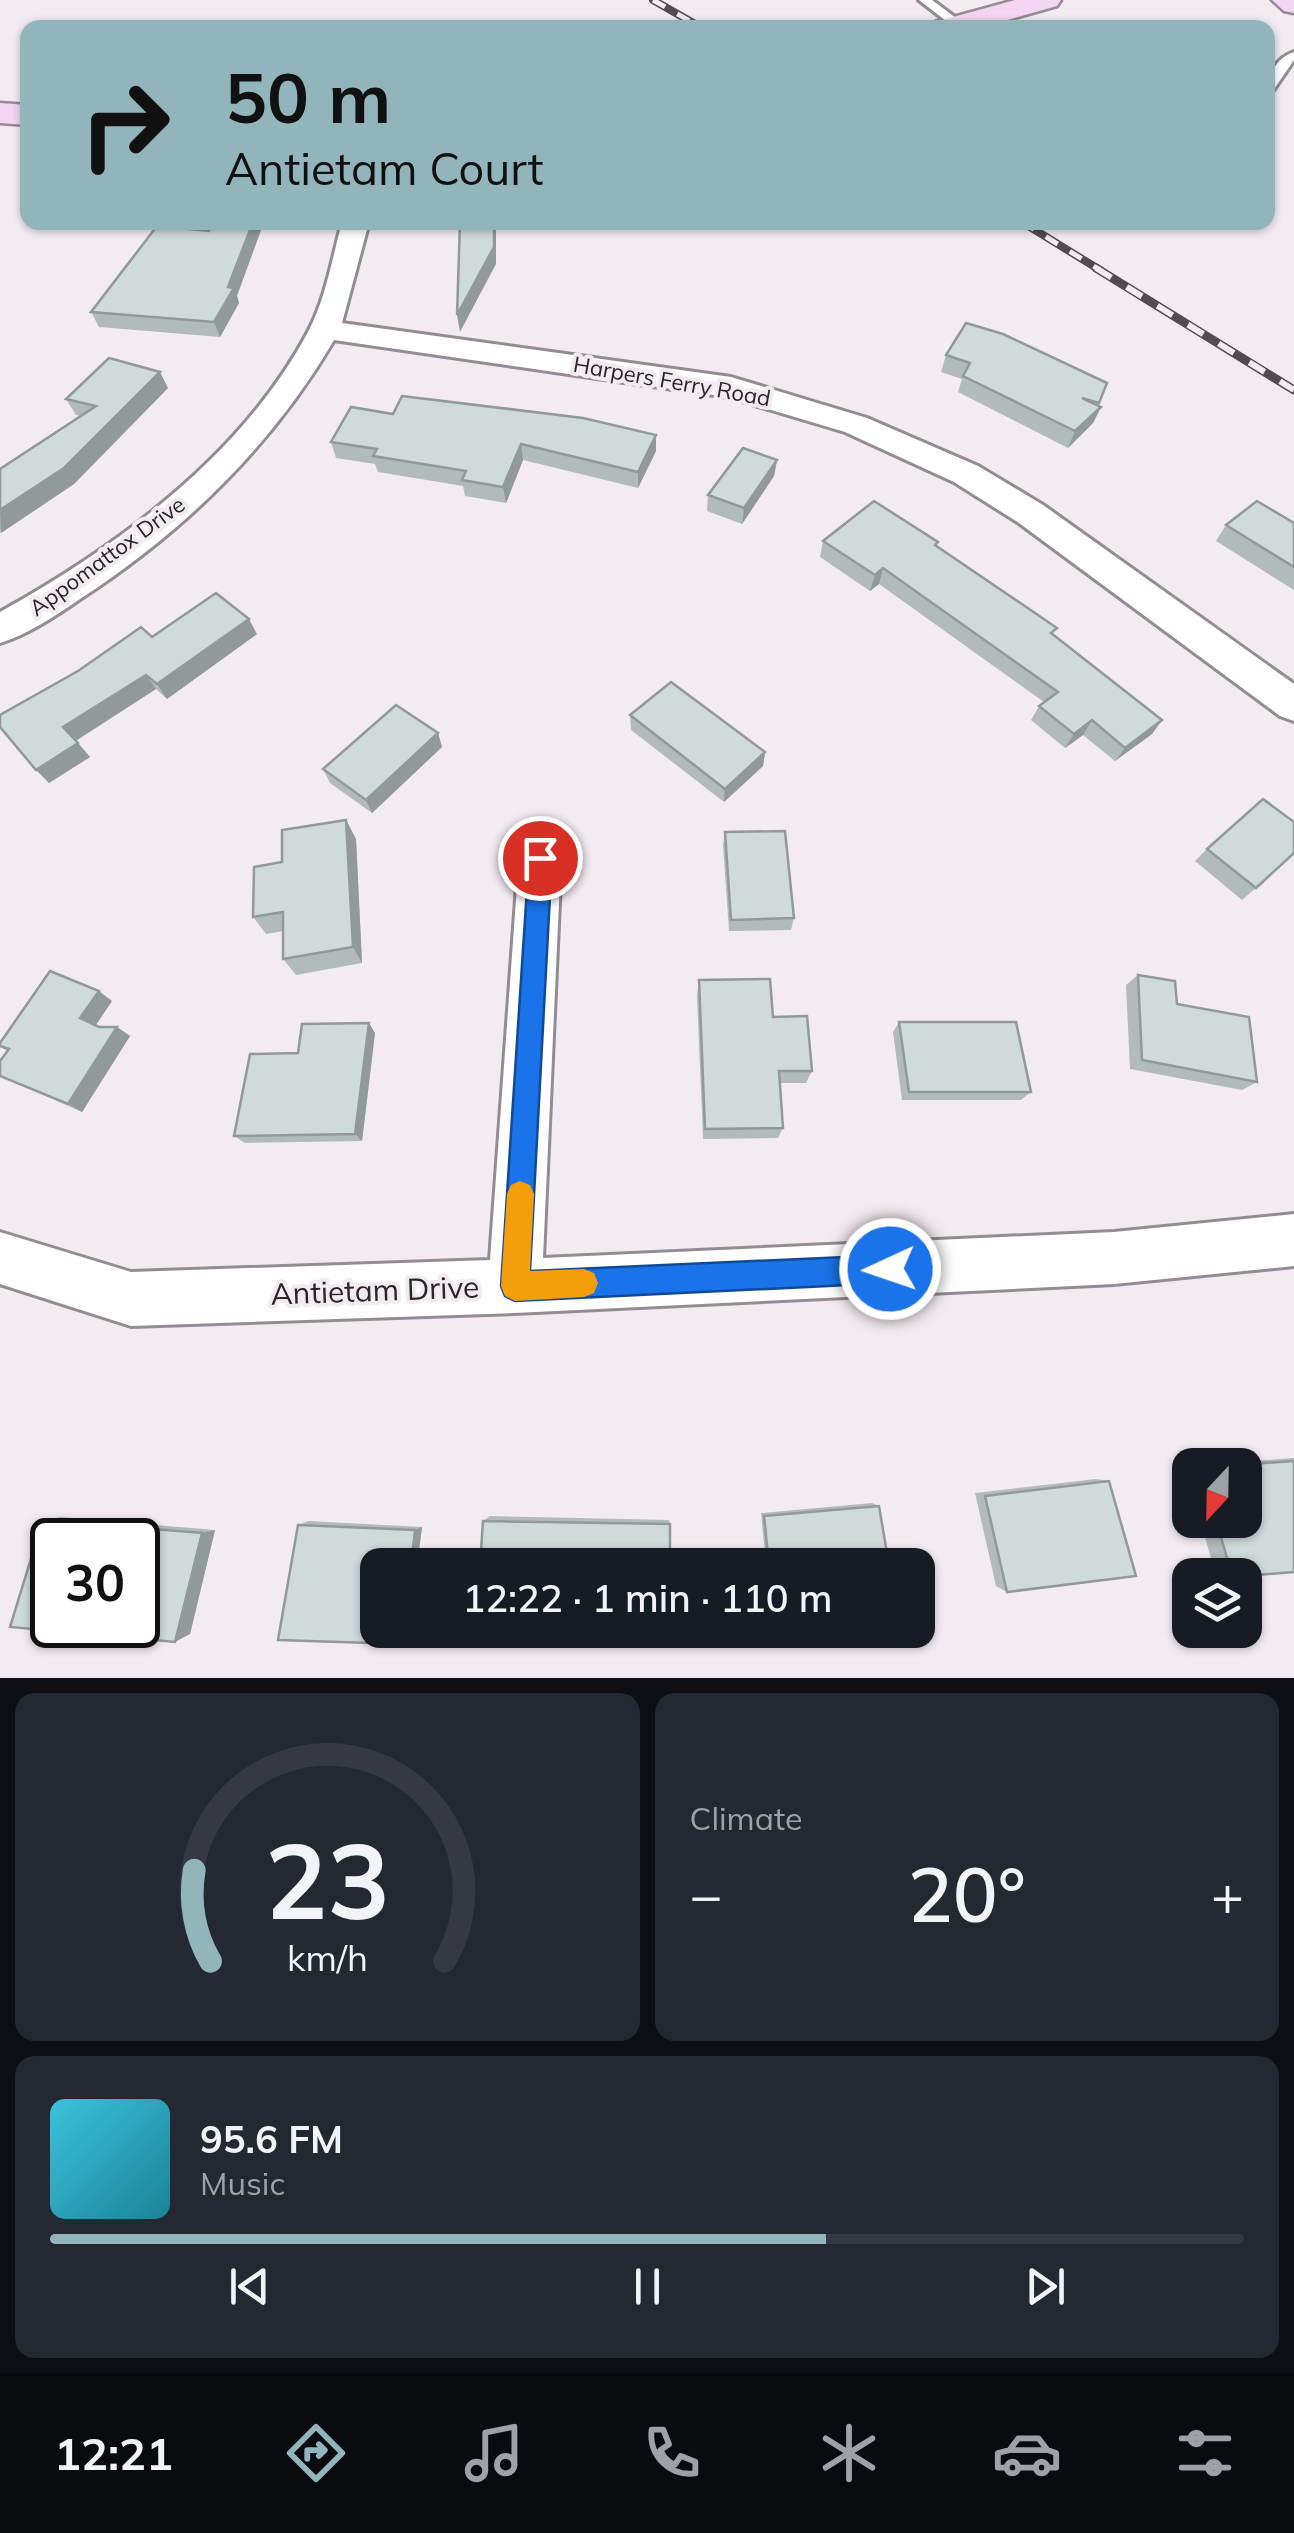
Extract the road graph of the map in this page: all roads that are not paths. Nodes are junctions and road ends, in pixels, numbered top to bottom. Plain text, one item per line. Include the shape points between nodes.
1 (926, 0) edge
2 (1047, 0) edge
3 (1286, 0) edge
4 (1294, 5) edge
5 (946, 20) edge
6 (974, 20) edge
7 (1294, 56) edge
8 (1275, 77) edge
9 (354, 230) edge
10 (325, 330) junction
11 (0, 629) edge
12 (1294, 704) edge
13 (540, 858) dead end
14 (1294, 1240) edge
15 (0, 1258) edge
16 (515, 1286) junction

1 - 5 lane
2 - 6 main road
3 - 4 main road
7 - 8 lane
9 - 10 street, Appomattox Drive
10 - 11 street, Appomattox Drive via 267,421 176,509 43,607
10 - 12 street, Harpers Ferry Road via 731,386 856,425 966,474 1031,514
13 - 16 street
14 - 16 street, Antietam Drive via 1114,1258
15 - 16 street, Antietam Drive via 131,1298

